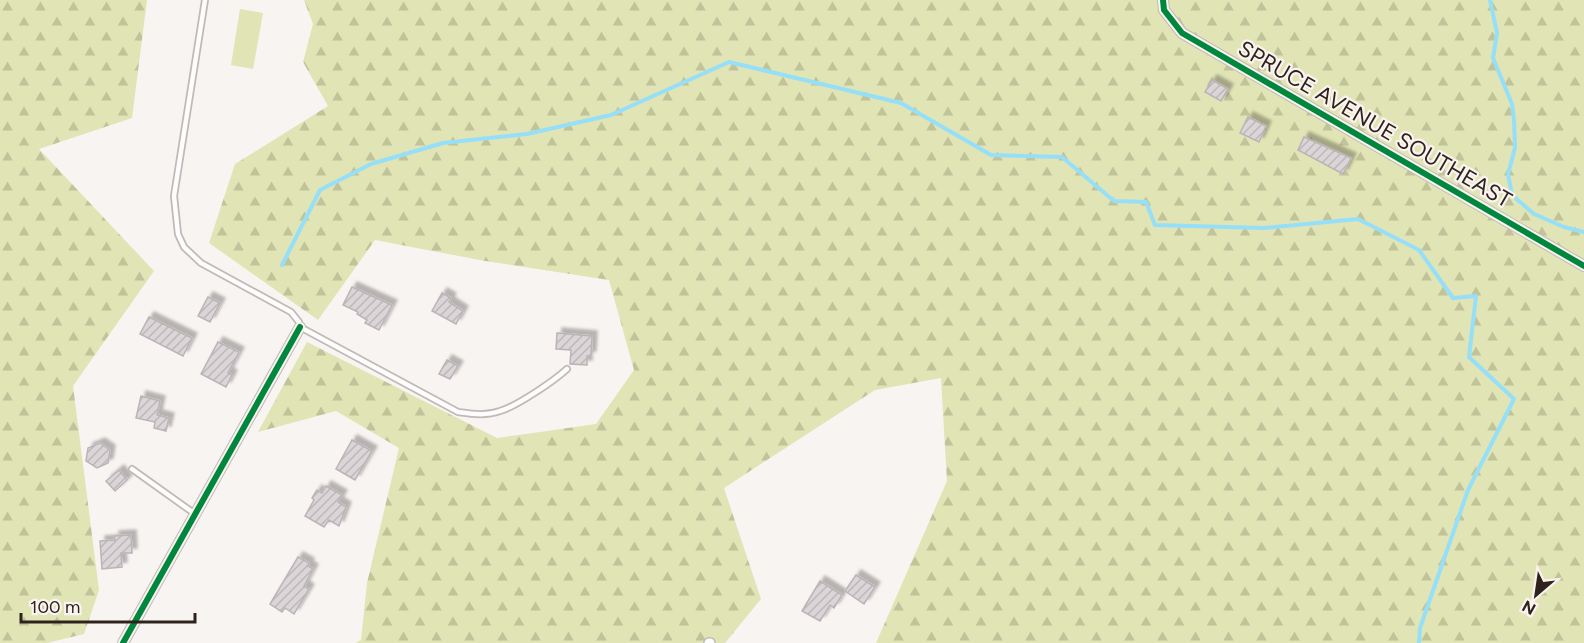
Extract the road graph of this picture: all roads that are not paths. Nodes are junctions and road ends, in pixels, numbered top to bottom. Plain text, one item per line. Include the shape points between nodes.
1 (205, 0) edge
2 (1163, 0) edge
3 (1584, 266) edge
4 (300, 327) junction
5 (567, 369) dead end
6 (132, 469) dead end
7 (195, 514) junction
8 (123, 643) edge

1 - 4 lane via 174,196 178,234 184,247 201,263 291,312
2 - 3 street, SPRUCE AVENUE SOUTHEAST via 1164,10 1182,33
4 - 5 lane via 458,412 479,415 501,411 555,381
4 - 7 street
6 - 7 lane
7 - 8 street

